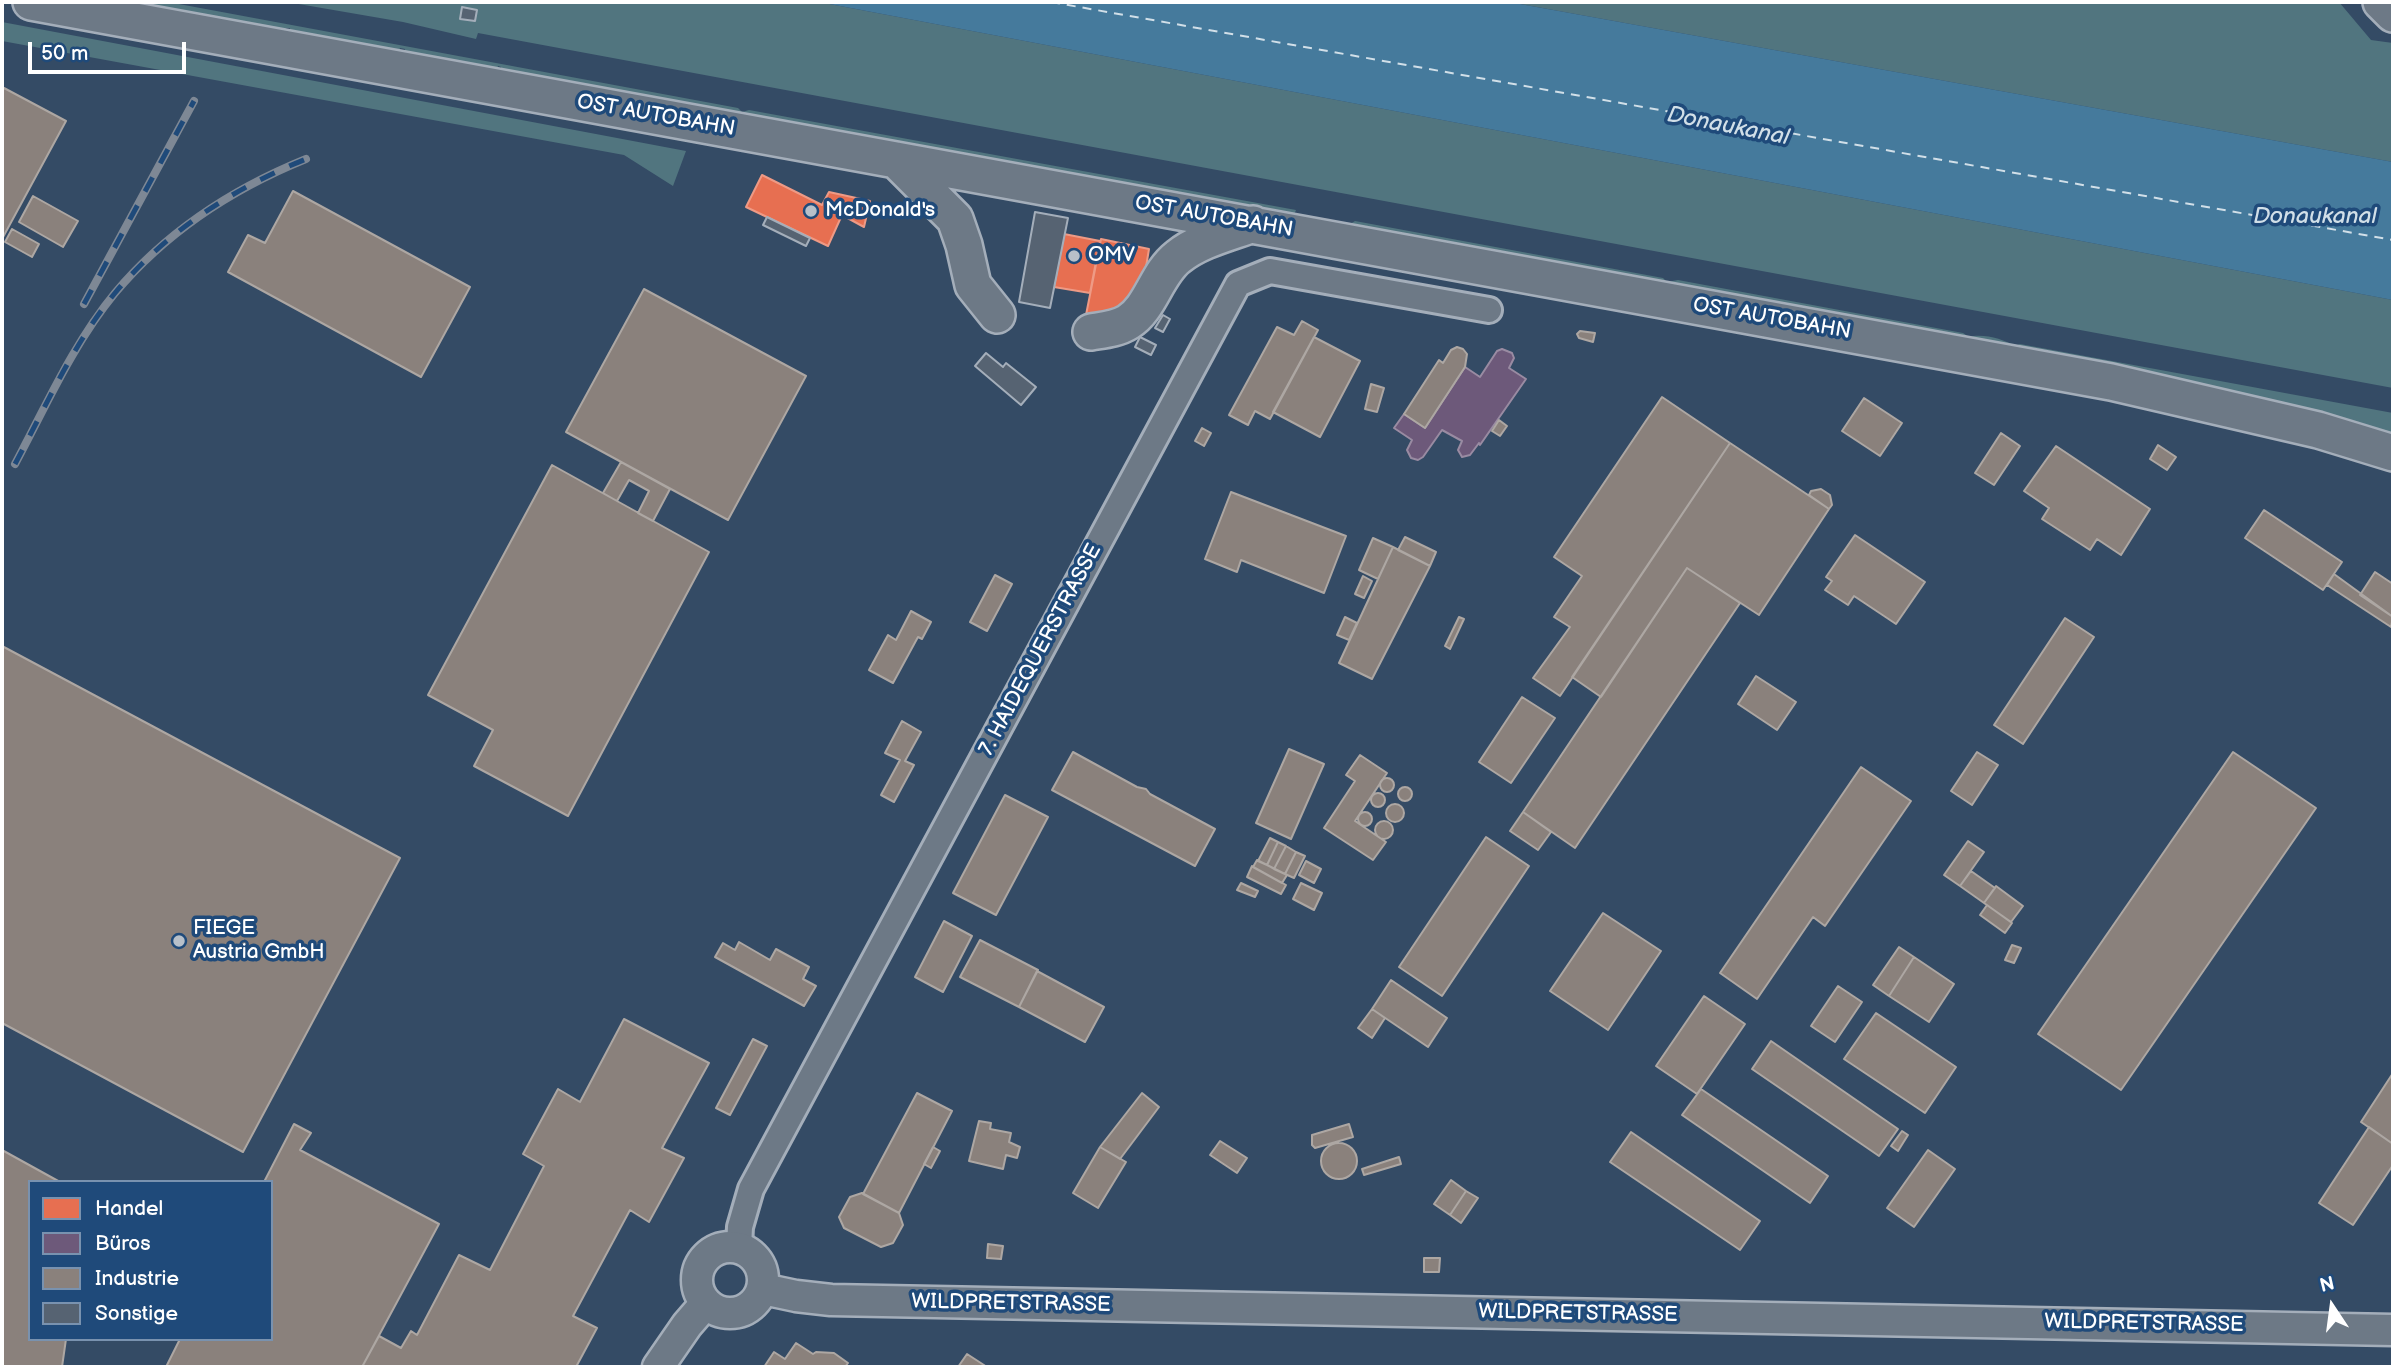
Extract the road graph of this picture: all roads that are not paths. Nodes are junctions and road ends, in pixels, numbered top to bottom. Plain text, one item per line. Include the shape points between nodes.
1 (31, 2) edge
2 (2381, 2) edge
3 (2393, 14) edge
4 (896, 160) junction
5 (1253, 224) junction
6 (1489, 310) dead end
7 (997, 315) dead end
8 (1091, 332) dead end
9 (2393, 453) edge
10 (739, 1247) junction
11 (763, 1289) junction
12 (706, 1303) junction
13 (2393, 1330) edge
14 (659, 1367) edge

1 - 4 highway, OST AUTOBAHN
2 - 3 highway
4 - 5 highway, OST AUTOBAHN
4 - 7 highway via 954,219 964,244 959,286 973,285
5 - 8 highway via 1177,257 1128,322
5 - 9 highway, OST AUTOBAHN via 2111,382 2318,430
6 - 10 street, 7. HAIDEQUERSTRASSE via 1270,271 1238,285 751,1189
10 - 11 main road via 761,1266
10 - 12 main road via 716,1249 700,1266 698,1290
11 - 12 main road via 758,1300 735,1313 723,1313
11 - 13 main road, WILDPRETSTRASSE via 831,1300
12 - 14 main road

